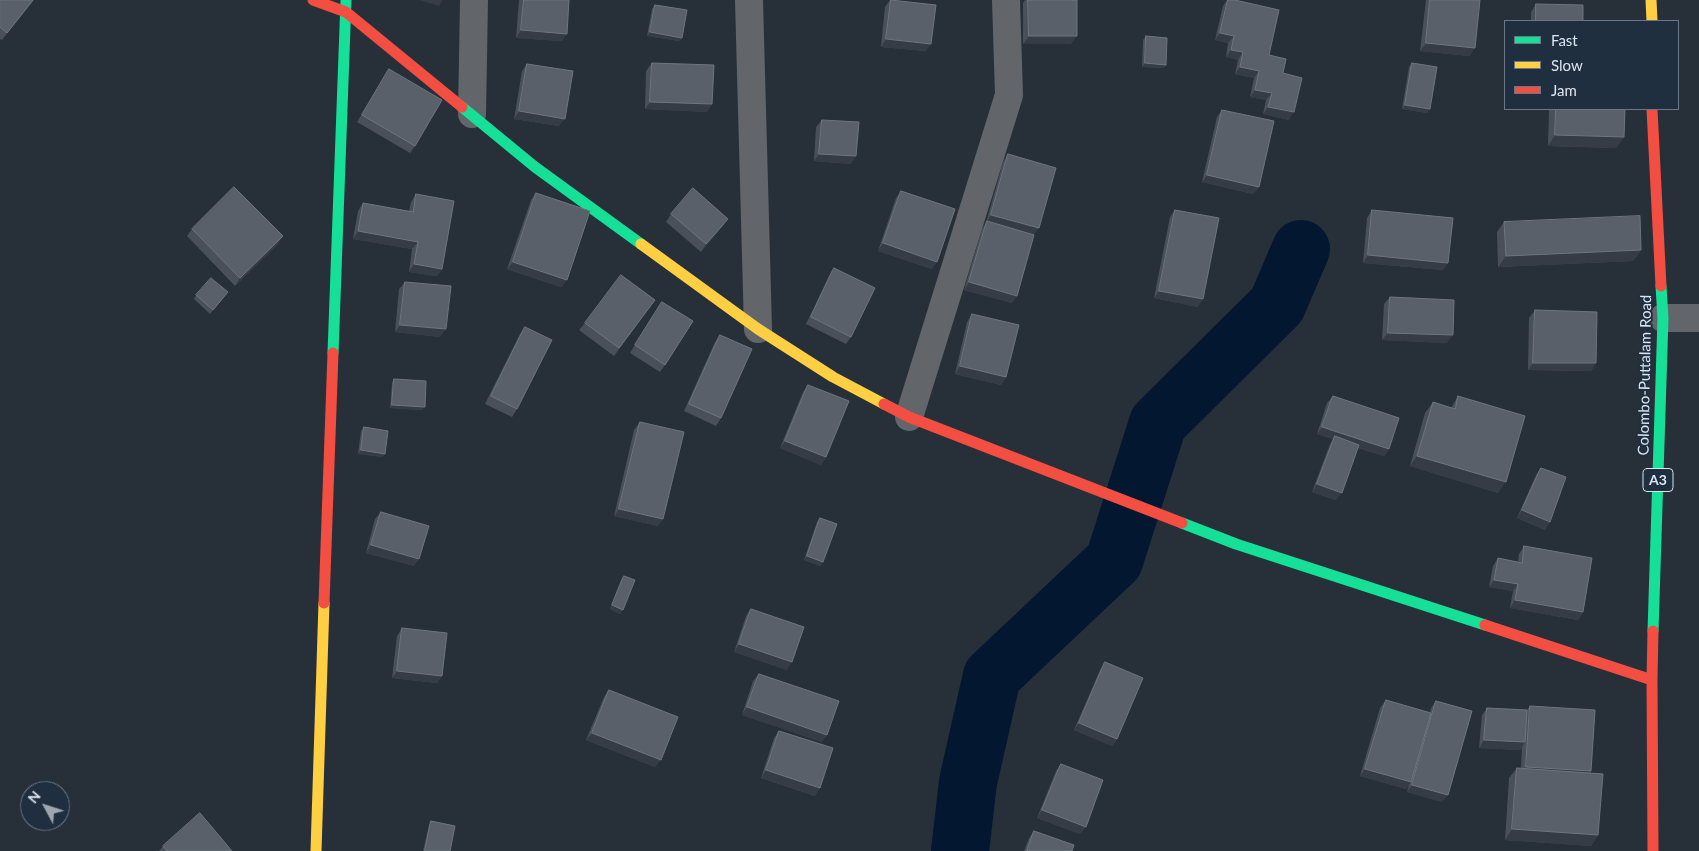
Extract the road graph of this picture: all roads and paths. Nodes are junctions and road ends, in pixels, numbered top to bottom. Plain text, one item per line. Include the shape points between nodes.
1 (314, 0) edge
2 (346, 0) edge
3 (474, 0) edge
4 (749, 0) edge
5 (1006, 0) edge
6 (1651, 0) edge
7 (346, 12) junction
8 (1652, 20) edge
9 (1652, 110) edge
10 (472, 114) junction
11 (1663, 318) junction
12 (1699, 318) edge
13 (758, 328) junction
14 (909, 417) junction
15 (1652, 680) junction
16 (316, 851) edge
17 (1653, 851) edge

1 - 7 main road
2 - 7 main road
3 - 10 street
4 - 13 street
5 - 14 street via 1009,95
6 - 8 main road
7 - 10 main road
7 - 16 main road
9 - 11 main road, Colombo-Puttalam Road / A3
10 - 13 main road via 535,167
11 - 12 street
11 - 15 main road, Colombo-Puttalam Road / A3
13 - 14 main road via 832,377
14 - 15 main road via 1236,544
15 - 17 main road, Colombo-Puttalam Road / A3

